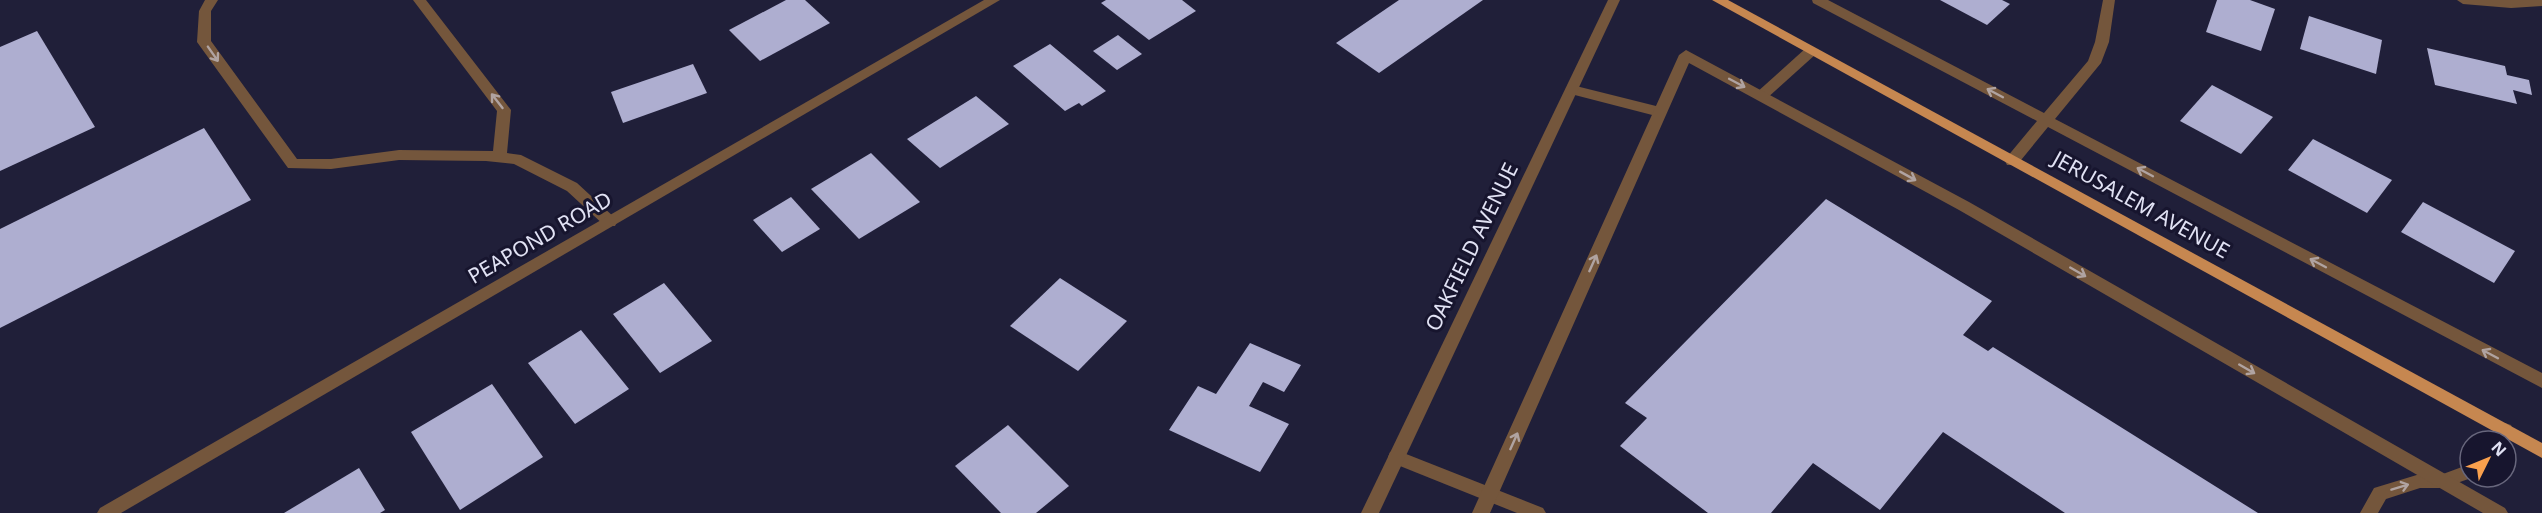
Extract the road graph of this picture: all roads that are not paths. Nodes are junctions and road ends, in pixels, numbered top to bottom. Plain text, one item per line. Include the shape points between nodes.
1 (212, 0) edge
2 (419, 0) edge
3 (994, 0) edge
4 (1614, 0) edge
5 (1718, 0) edge
6 (1818, 0) edge
7 (2109, 0) edge
8 (2463, 0) edge
9 (2542, 2) edge
10 (1811, 51) junction
11 (1572, 90) junction
12 (1761, 96) junction
13 (1660, 112) junction
14 (2047, 120) junction
15 (500, 157) junction
16 (2012, 160) junction
17 (610, 222) junction
18 (2542, 381) edge
19 (2489, 429) edge
20 (2518, 442) edge
21 (2542, 451) edge
22 (1396, 457) junction
23 (2458, 476) edge
24 (2443, 482) junction
25 (1490, 495) junction
26 (106, 513) edge
27 (1370, 513) edge
28 (1481, 513) edge
29 (1537, 513) edge
30 (2369, 513) edge
31 (2499, 513) edge

1 -> 15 street via 205,11 204,42 293,164 331,164 399,154
15 -> 2 street via 504,110
3 - 17 street, PEAPOND ROAD
4 - 11 street, OAKFIELD AVENUE
5 - 10 main road, JERUSALEM AVENUE
14 -> 6 street, JERUSALEM AVENUE
7 - 14 street via 2094,63
8 - 9 street
10 - 12 street
10 - 16 main road, JERUSALEM AVENUE
11 - 13 street
11 - 22 street, OAKFIELD AVENUE
13 -> 12 street via 1686,56
12 -> 24 street via 1964,206
25 -> 13 street
14 - 16 street
18 -> 14 street, JERUSALEM AVENUE
15 - 17 street via 516,159 572,187
16 - 19 main road, JERUSALEM AVENUE
17 - 26 street, PEAPOND ROAD
20 - 21 main road, JERUSALEM AVENUE
22 - 25 street
22 - 27 street, OAKFIELD AVENUE
23 - 24 street
30 -> 24 street via 2380,493 2420,481
24 - 31 street
25 - 28 street
25 - 29 street

